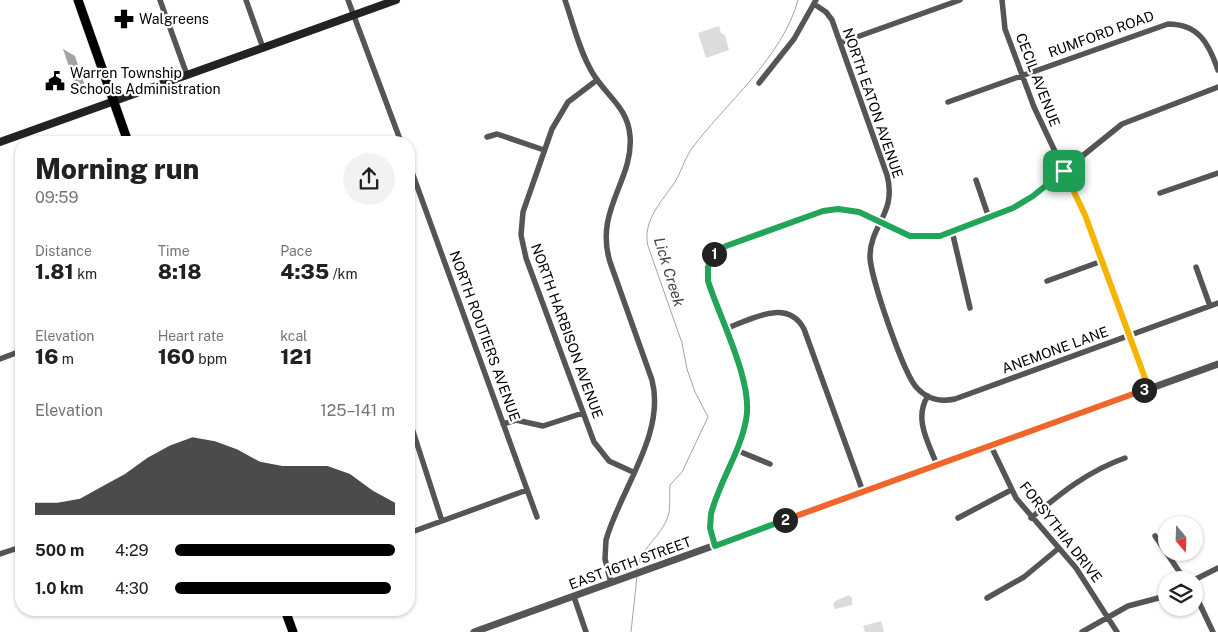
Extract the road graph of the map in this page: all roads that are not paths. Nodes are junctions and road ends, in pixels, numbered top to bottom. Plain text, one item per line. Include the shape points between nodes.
1 (78, 0) edge
2 (160, 0) edge
3 (246, 0) edge
4 (348, 0) edge
5 (396, 0) edge
6 (565, 0) edge
7 (960, 0) edge
8 (1002, 0) edge
9 (815, 2) edge
10 (354, 15) junction
11 (840, 43) junction
12 (262, 48) junction
13 (1218, 70) edge
14 (187, 75) junction
15 (1022, 75) junction
16 (597, 80) junction
17 (759, 84) dead end
18 (1218, 87) edge
19 (114, 101) junction
20 (948, 102) dead end
21 (17, 136) edge
22 (126, 136) edge
23 (399, 136) edge
24 (15, 137) edge
25 (487, 137) dead end
26 (0, 142) edge
27 (544, 150) junction
28 (1064, 171) junction
29 (1218, 173) edge
30 (415, 180) edge
31 (976, 180) dead end
32 (1160, 193) dead end
33 (989, 218) junction
34 (881, 222) junction
35 (952, 232) junction
36 (1102, 261) junction
37 (1196, 267) dead end
38 (1047, 281) dead end
39 (1218, 303) edge
40 (1210, 306) junction
41 (970, 308) dead end
42 (725, 329) junction
43 (1130, 336) junction
44 (15, 353) edge
45 (0, 359) edge
46 (1218, 364) edge
47 (1149, 389) junction
48 (928, 396) junction
49 (582, 413) junction
50 (504, 424) junction
51 (415, 438) edge
52 (991, 446) junction
53 (736, 450) junction
54 (1125, 458) dead end
55 (770, 464) dead end
56 (937, 466) junction
57 (633, 472) junction
58 (528, 490) junction
59 (1011, 490) junction
60 (863, 492) junction
61 (537, 517) dead end
62 (958, 518) dead end
63 (1031, 518) junction
64 (442, 521) junction
65 (415, 531) edge
66 (1155, 536) dead end
67 (715, 546) junction
68 (15, 548) edge
69 (1059, 548) junction
70 (0, 554) edge
71 (1218, 568) edge
72 (1179, 571) edge
73 (1203, 576) edge
74 (611, 583) junction
75 (574, 597) junction
76 (987, 598) dead end
77 (1158, 598) edge
78 (1203, 611) edge
79 (287, 616) edge
80 (1108, 616) junction
81 (293, 632) edge
82 (474, 632) edge
83 (586, 632) edge
84 (1082, 632) edge
85 (1117, 632) edge
86 (1213, 632) edge

1 - 19 main road
2 - 14 street
3 - 12 street
4 - 10 street
5 - 10 main road
6 - 16 street via 587,63
7 - 11 street
8 - 15 street, CECIL AVENUE via 1004,24
9 - 11 street, NORTH EATON AVENUE via 829,16
9 - 17 street via 784,55
10 - 12 main road
10 - 23 street
11 - 34 street, NORTH EATON AVENUE via 889,182 888,204
12 - 14 main road
13 - 15 street, RUMFORD ROAD via 1203,37 1192,28 1178,24 1159,26
14 - 19 main road
15 - 20 street, RUMFORD ROAD
15 - 28 street, CECIL AVENUE via 1041,126
16 - 27 street, NORTH HARBISON AVENUE via 560,112
16 - 57 street via 621,107 629,129 629,152 608,215 606,244 656,400 652,427
18 - 28 street via 1122,124
19 - 21 main road
19 - 22 main road
24 - 26 main road
25 - 27 street via 497,134
27 - 49 street, NORTH HARBISON AVENUE via 523,212 522,242
28 - 33 street via 1033,196
28 - 36 street, CECIL AVENUE
29 - 32 street
30 - 50 street, NORTH ROUTIERS AVENUE
31 - 33 street
33 - 35 street
34 - 35 street via 910,236 933,237
34 - 42 street via 854,210 828,210 726,246 713,257 707,269
34 - 48 street, NORTH EATON AVENUE via 870,246 871,271 909,378
35 - 41 street
36 - 38 street
36 - 43 street, CECIL AVENUE
37 - 40 street
39 - 40 street, ANEMONE LANE
40 - 43 street, ANEMONE LANE
42 - 53 street via 747,399 746,420
42 - 60 street via 777,312 789,314 799,321
43 - 47 street, CECIL AVENUE
43 - 48 street, ANEMONE LANE via 955,400
44 - 45 street
46 - 47 street, EAST 16TH STREET
47 - 52 street, EAST 16TH STREET
48 - 56 street via 922,407 921,419
49 - 50 street via 543,426 516,420
49 - 57 street, NORTH HARBISON AVENUE via 602,454 615,465
50 - 58 street, NORTH ROUTIERS AVENUE
51 - 64 street
52 - 56 street, EAST 16TH STREET
52 - 59 street, FORSYTHIA DRIVE
53 - 55 street
53 - 67 street via 711,514 710,528
54 - 63 street via 1073,483
56 - 60 street, EAST 16TH STREET
57 - 74 street via 606,540 605,559
58 - 61 street, NORTH ROUTIERS AVENUE
58 - 64 street
59 - 62 street
59 - 63 street, FORSYTHIA DRIVE
60 - 67 street, EAST 16TH STREET
63 - 69 street, FORSYTHIA DRIVE
64 - 65 street
66 - 72 street
67 - 74 street, EAST 16TH STREET
68 - 70 street
69 - 76 street via 1024,577
69 - 80 street, FORSYTHIA DRIVE
71 - 73 street
74 - 75 street, EAST 16TH STREET
75 - 82 street, EAST 16TH STREET
75 - 83 street
77 - 80 street via 1132,604
78 - 86 street
79 - 81 main road
80 - 84 street
80 - 85 street, FORSYTHIA DRIVE

